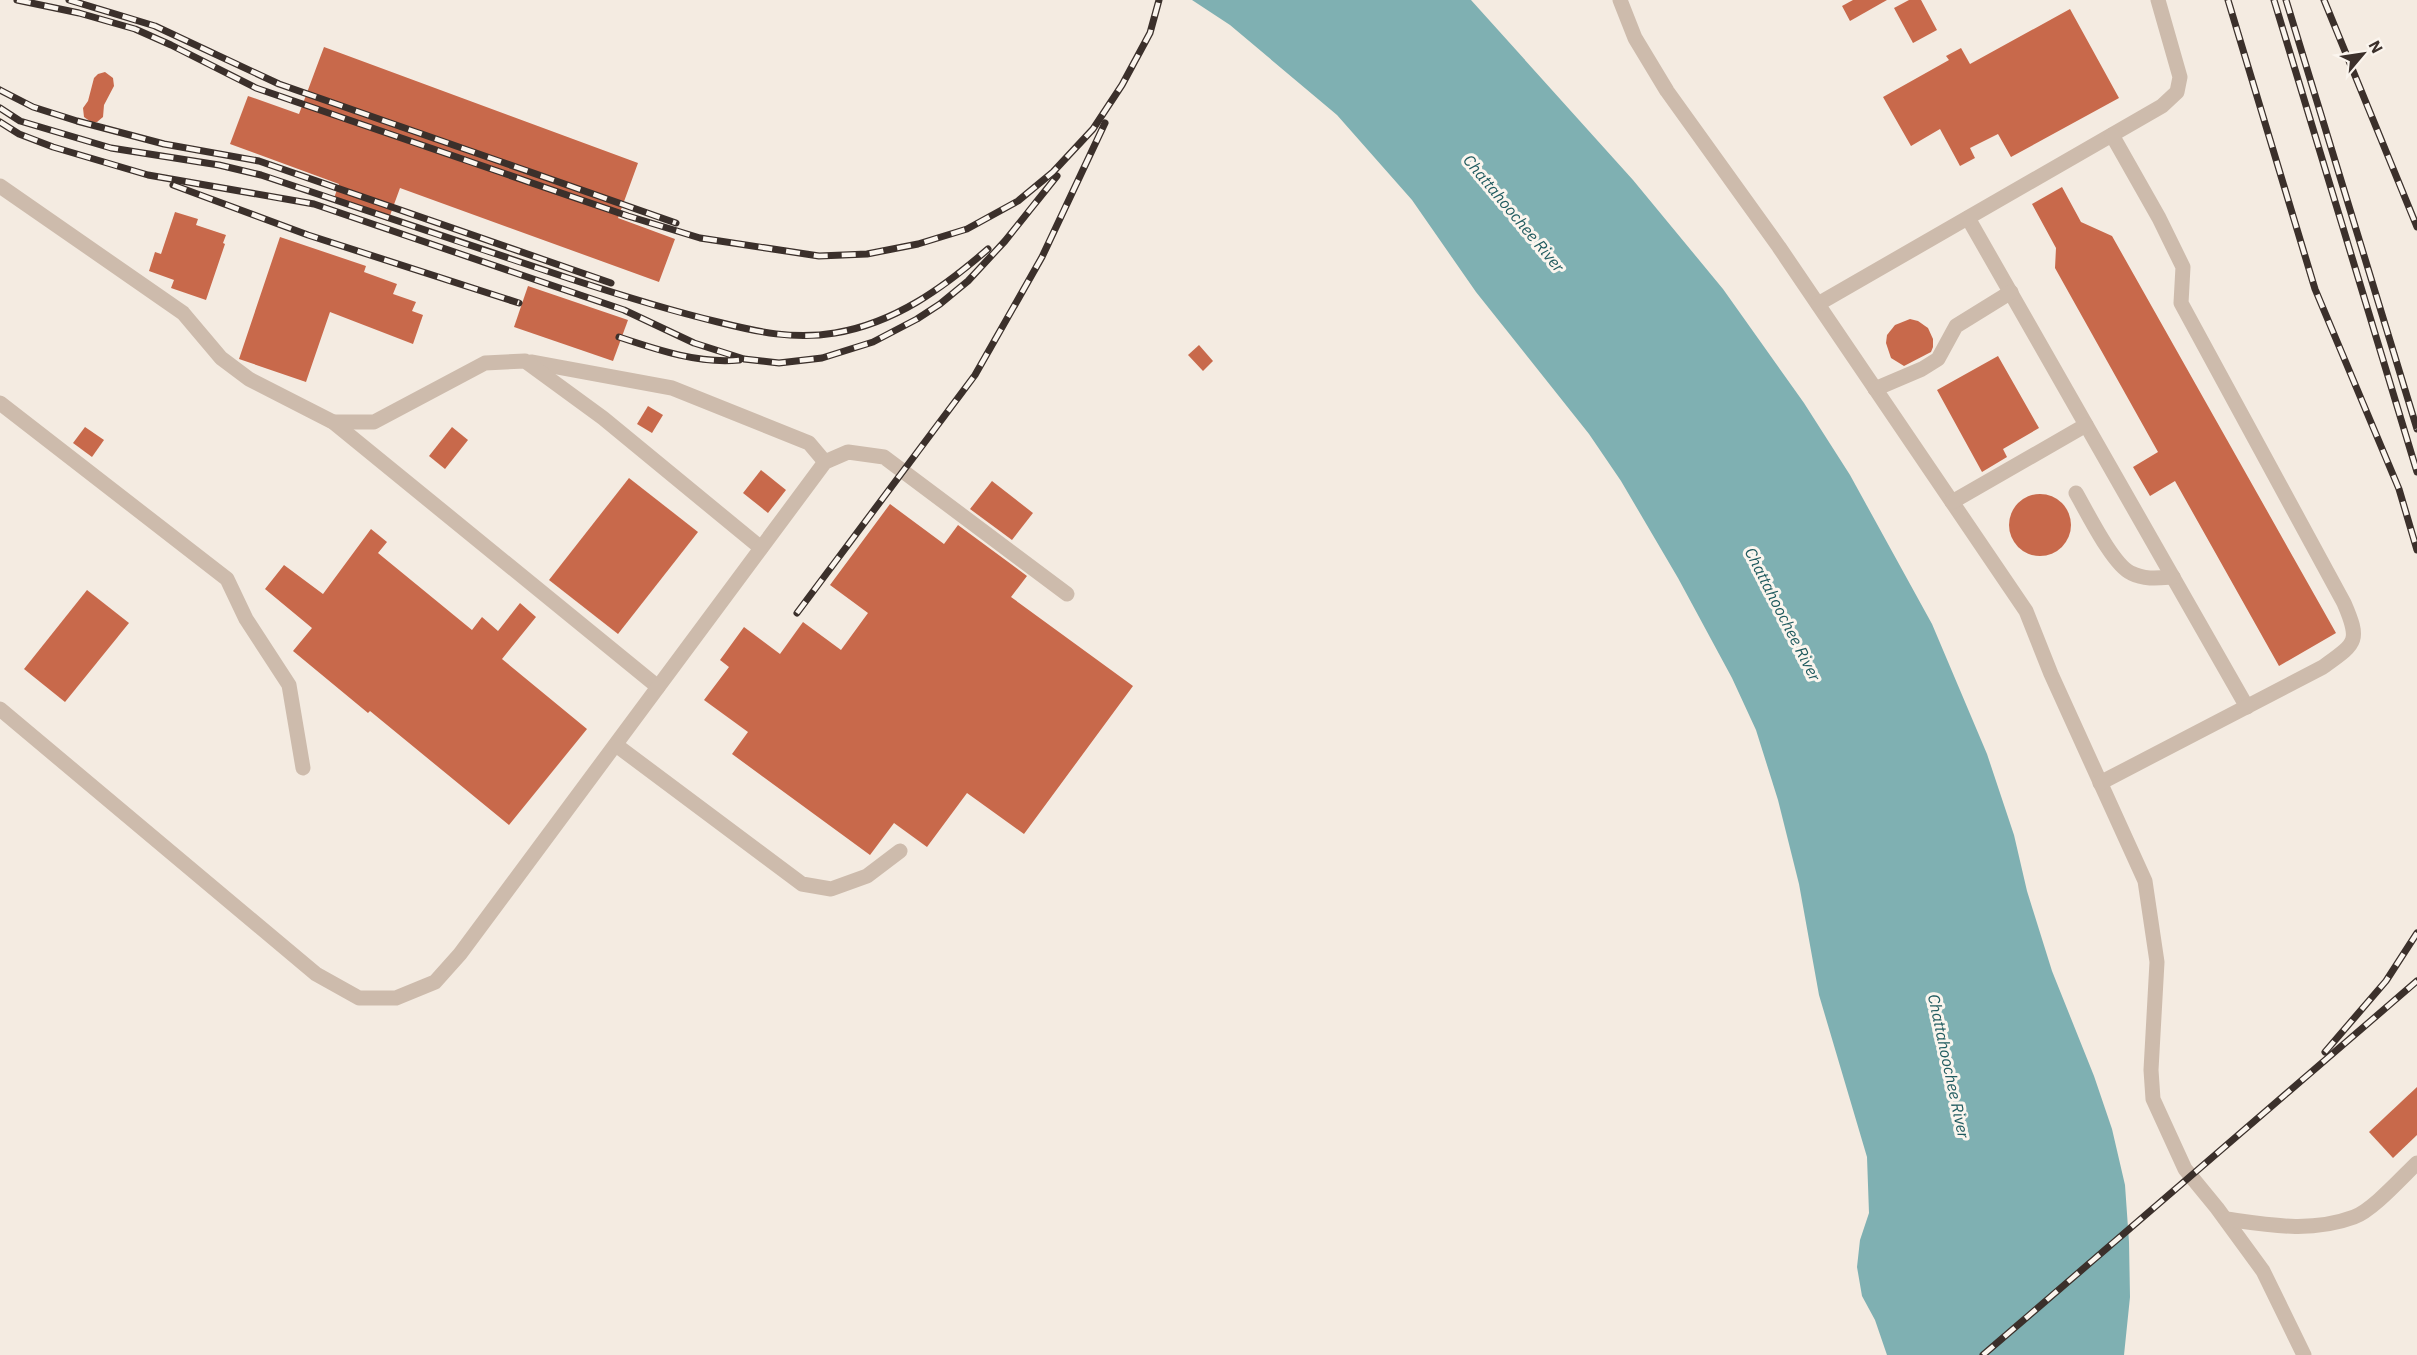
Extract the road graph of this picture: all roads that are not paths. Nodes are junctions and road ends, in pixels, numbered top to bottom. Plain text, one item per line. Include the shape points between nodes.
1 (1620, 0) edge
2 (2158, 0) edge
3 (2112, 135) junction
4 (0, 186) edge
5 (1968, 218) junction
6 (2011, 292) junction
7 (1818, 304) junction
8 (525, 360) junction
9 (1875, 389) junction
10 (0, 403) edge
11 (333, 422) junction
12 (2086, 425) junction
13 (825, 462) junction
14 (2076, 493) dead end
15 (1952, 502) junction
16 (761, 548) junction
17 (2173, 577) junction
18 (1067, 594) dead end
19 (658, 687) junction
20 (2247, 707) junction
21 (0, 708) edge
22 (616, 745) junction
23 (303, 768) dead end
24 (2100, 783) junction
25 (900, 851) dead end
26 (2417, 1163) edge
27 (2226, 1220) junction
28 (2304, 1355) edge

1 - 7 lane via 1635,38 1667,91
2 - 3 lane via 2180,77 2177,92 2162,106
3 - 5 lane
3 - 20 lane via 2183,267 2181,303 2355,629 2351,646 2323,667
4 - 11 lane via 183,313 221,358 249,379
5 - 6 lane
5 - 7 lane
6 - 9 lane via 1956,326 1938,359
6 - 12 lane
7 - 9 lane
8 - 11 lane via 485,363 374,422
8 - 13 lane via 672,388 809,443
8 - 16 lane via 603,418
9 - 15 lane
10 - 23 lane via 227,579 246,619 289,685
11 - 19 lane
12 - 15 lane
12 - 17 lane
13 - 16 lane
13 - 18 lane via 848,452 884,457
14 - 17 lane via 2110,551 2129,573 2147,578
15 - 24 lane via 2026,611
16 - 19 lane
17 - 20 lane
19 - 22 lane
20 - 24 lane
21 - 22 lane via 316,974 358,998 396,998 435,981 460,954
22 - 25 lane via 802,884 831,888 867,876
24 - 27 lane via 2145,881 2157,962 2152,1099 2185,1170
26 - 27 lane via 2386,1194 2355,1217 2300,1228
27 - 28 lane via 2263,1271

